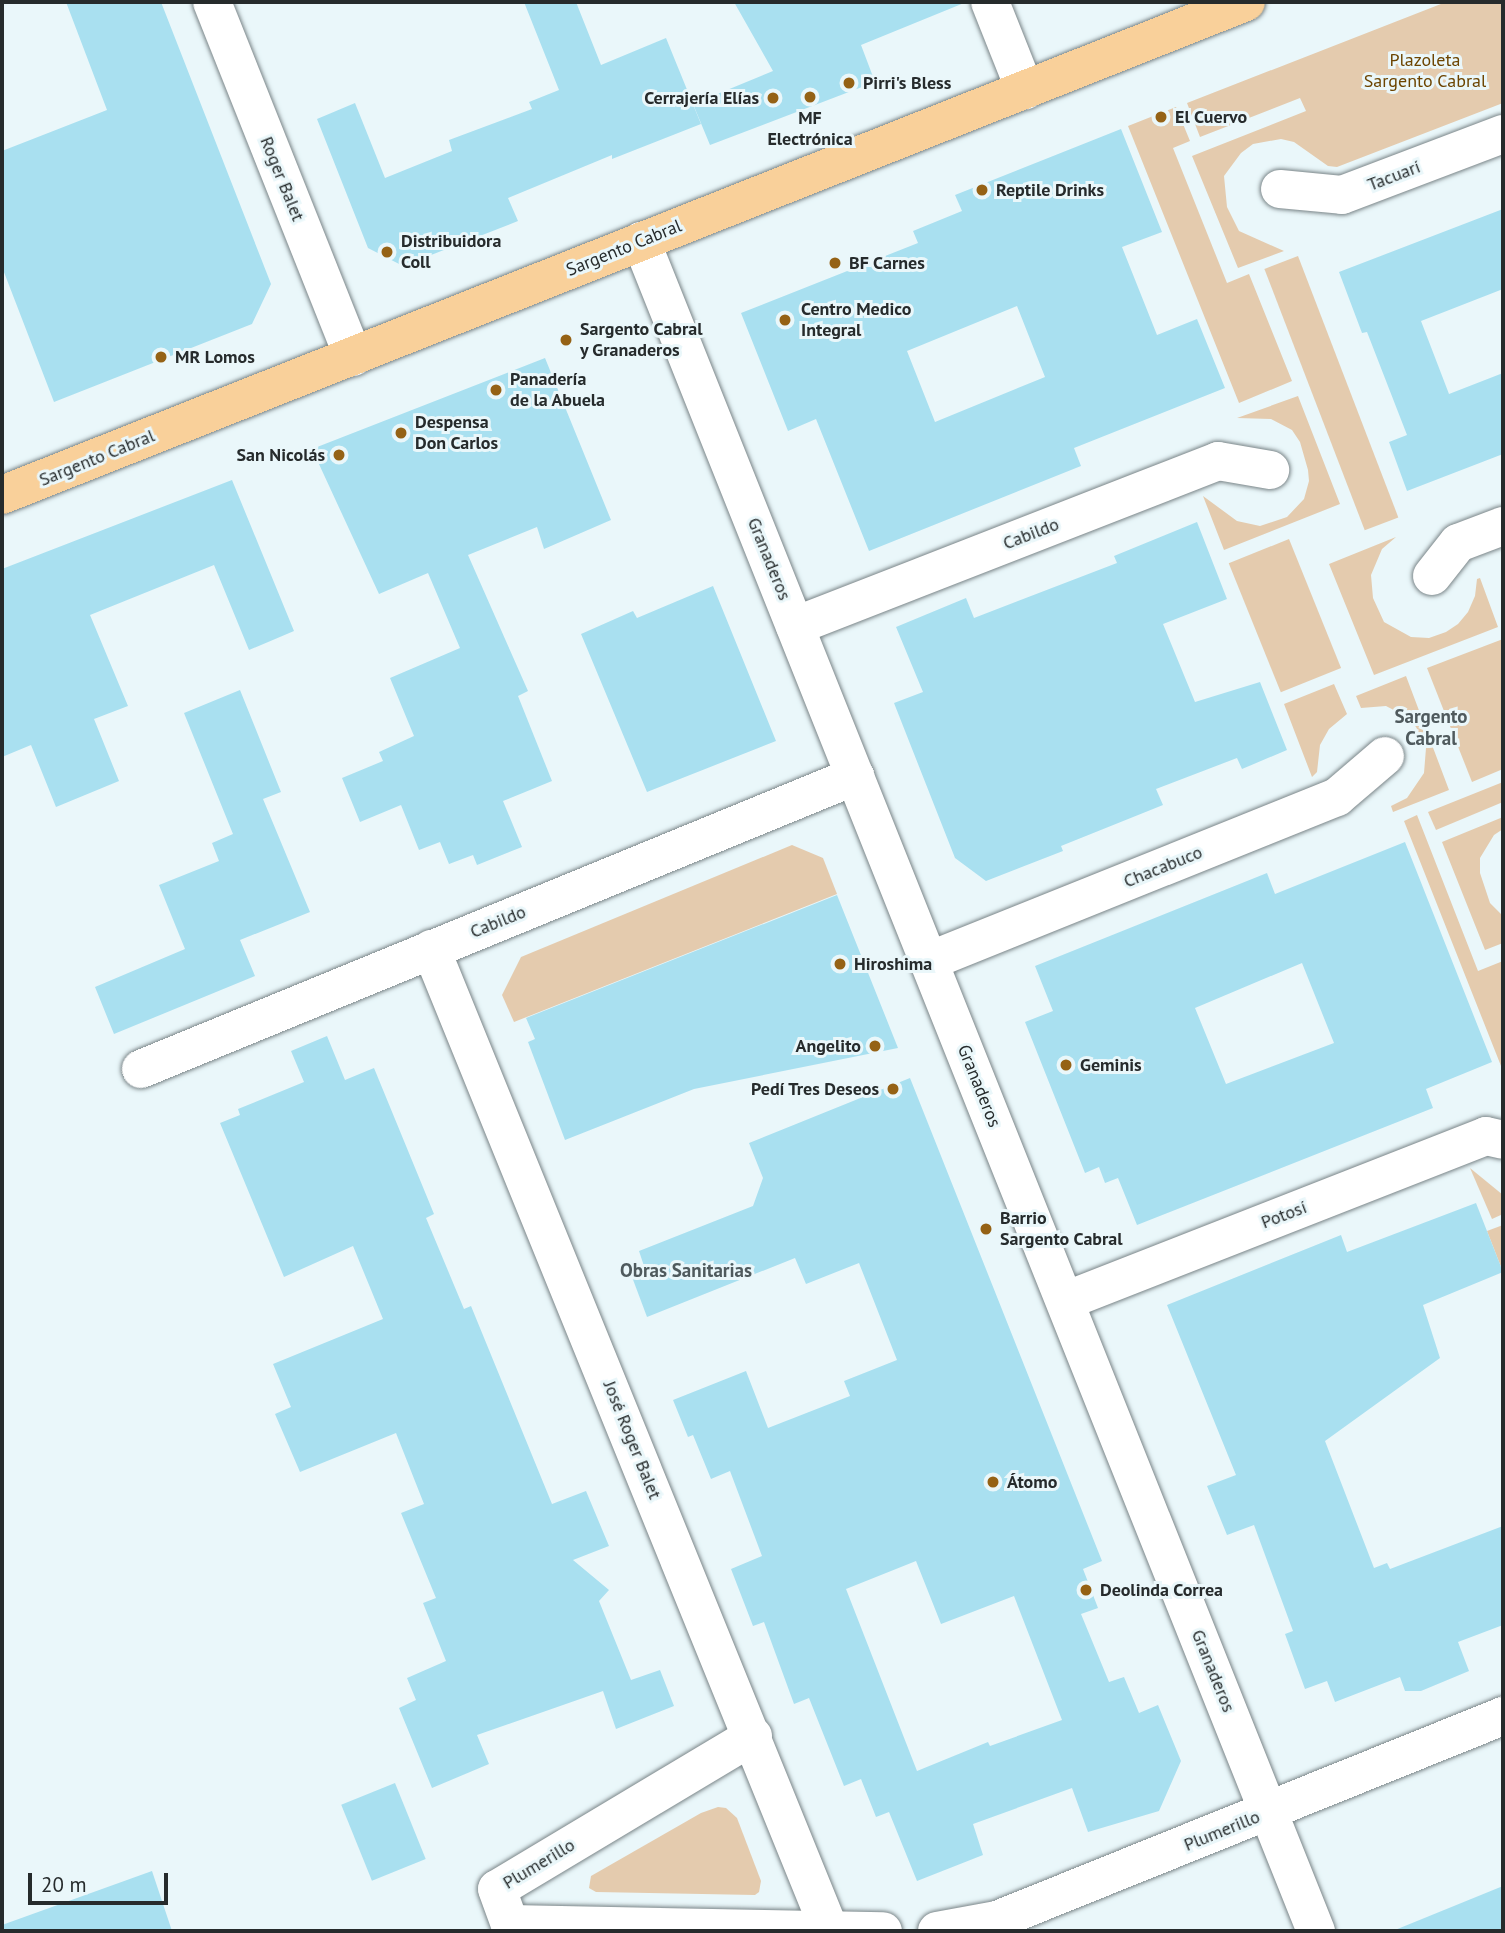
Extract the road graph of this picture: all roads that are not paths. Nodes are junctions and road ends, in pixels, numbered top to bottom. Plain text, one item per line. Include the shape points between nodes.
1 (212, 2) edge
2 (990, 2) edge
3 (1246, 2) edge
4 (1025, 89) junction
5 (1503, 134) edge
6 (1280, 189) dead end
7 (641, 241) junction
8 (353, 357) junction
9 (1270, 470) dead end
10 (2, 495) edge
11 (1503, 526) edge
12 (1432, 576) dead end
13 (795, 626) junction
14 (1385, 756) dead end
15 (855, 776) junction
16 (432, 949) junction
17 (929, 961) junction
18 (141, 1069) dead end
19 (1503, 1140) edge
20 (1065, 1301) junction
21 (1503, 1716) edge
22 (753, 1736) junction
23 (1269, 1812) junction
24 (830, 1931) edge
25 (883, 1931) edge
26 (937, 1931) edge
27 (1315, 1931) edge

1 - 8 street, Roger Balet
2 - 4 street
3 - 4 main road, Sargento Cabral
4 - 7 main road, Sargento Cabral
5 - 6 street, Tacuarí via 1342,195
7 - 8 main road, Sargento Cabral
7 - 13 street, Granaderos
8 - 10 main road, Sargento Cabral
9 - 13 street, Cabildo via 1218,461
11 - 12 street via 1458,543
13 - 15 street, Granaderos
14 - 17 street, Chacabuco via 1337,797
15 - 16 street, Cabildo
15 - 17 street, Granaderos
16 - 18 street, Cabildo
16 - 22 street, José Roger Balet
17 - 20 street, Granaderos
19 - 20 street, Potosí via 1486,1136
20 - 23 street, Granaderos
21 - 23 street, Plumerillo
22 - 24 street, José Roger Balet
22 - 24 street, Plumerillo via 497,1889 510,1924
23 - 26 street, Plumerillo via 997,1920
23 - 27 street, Granaderos
24 - 25 street, Plumerillo

